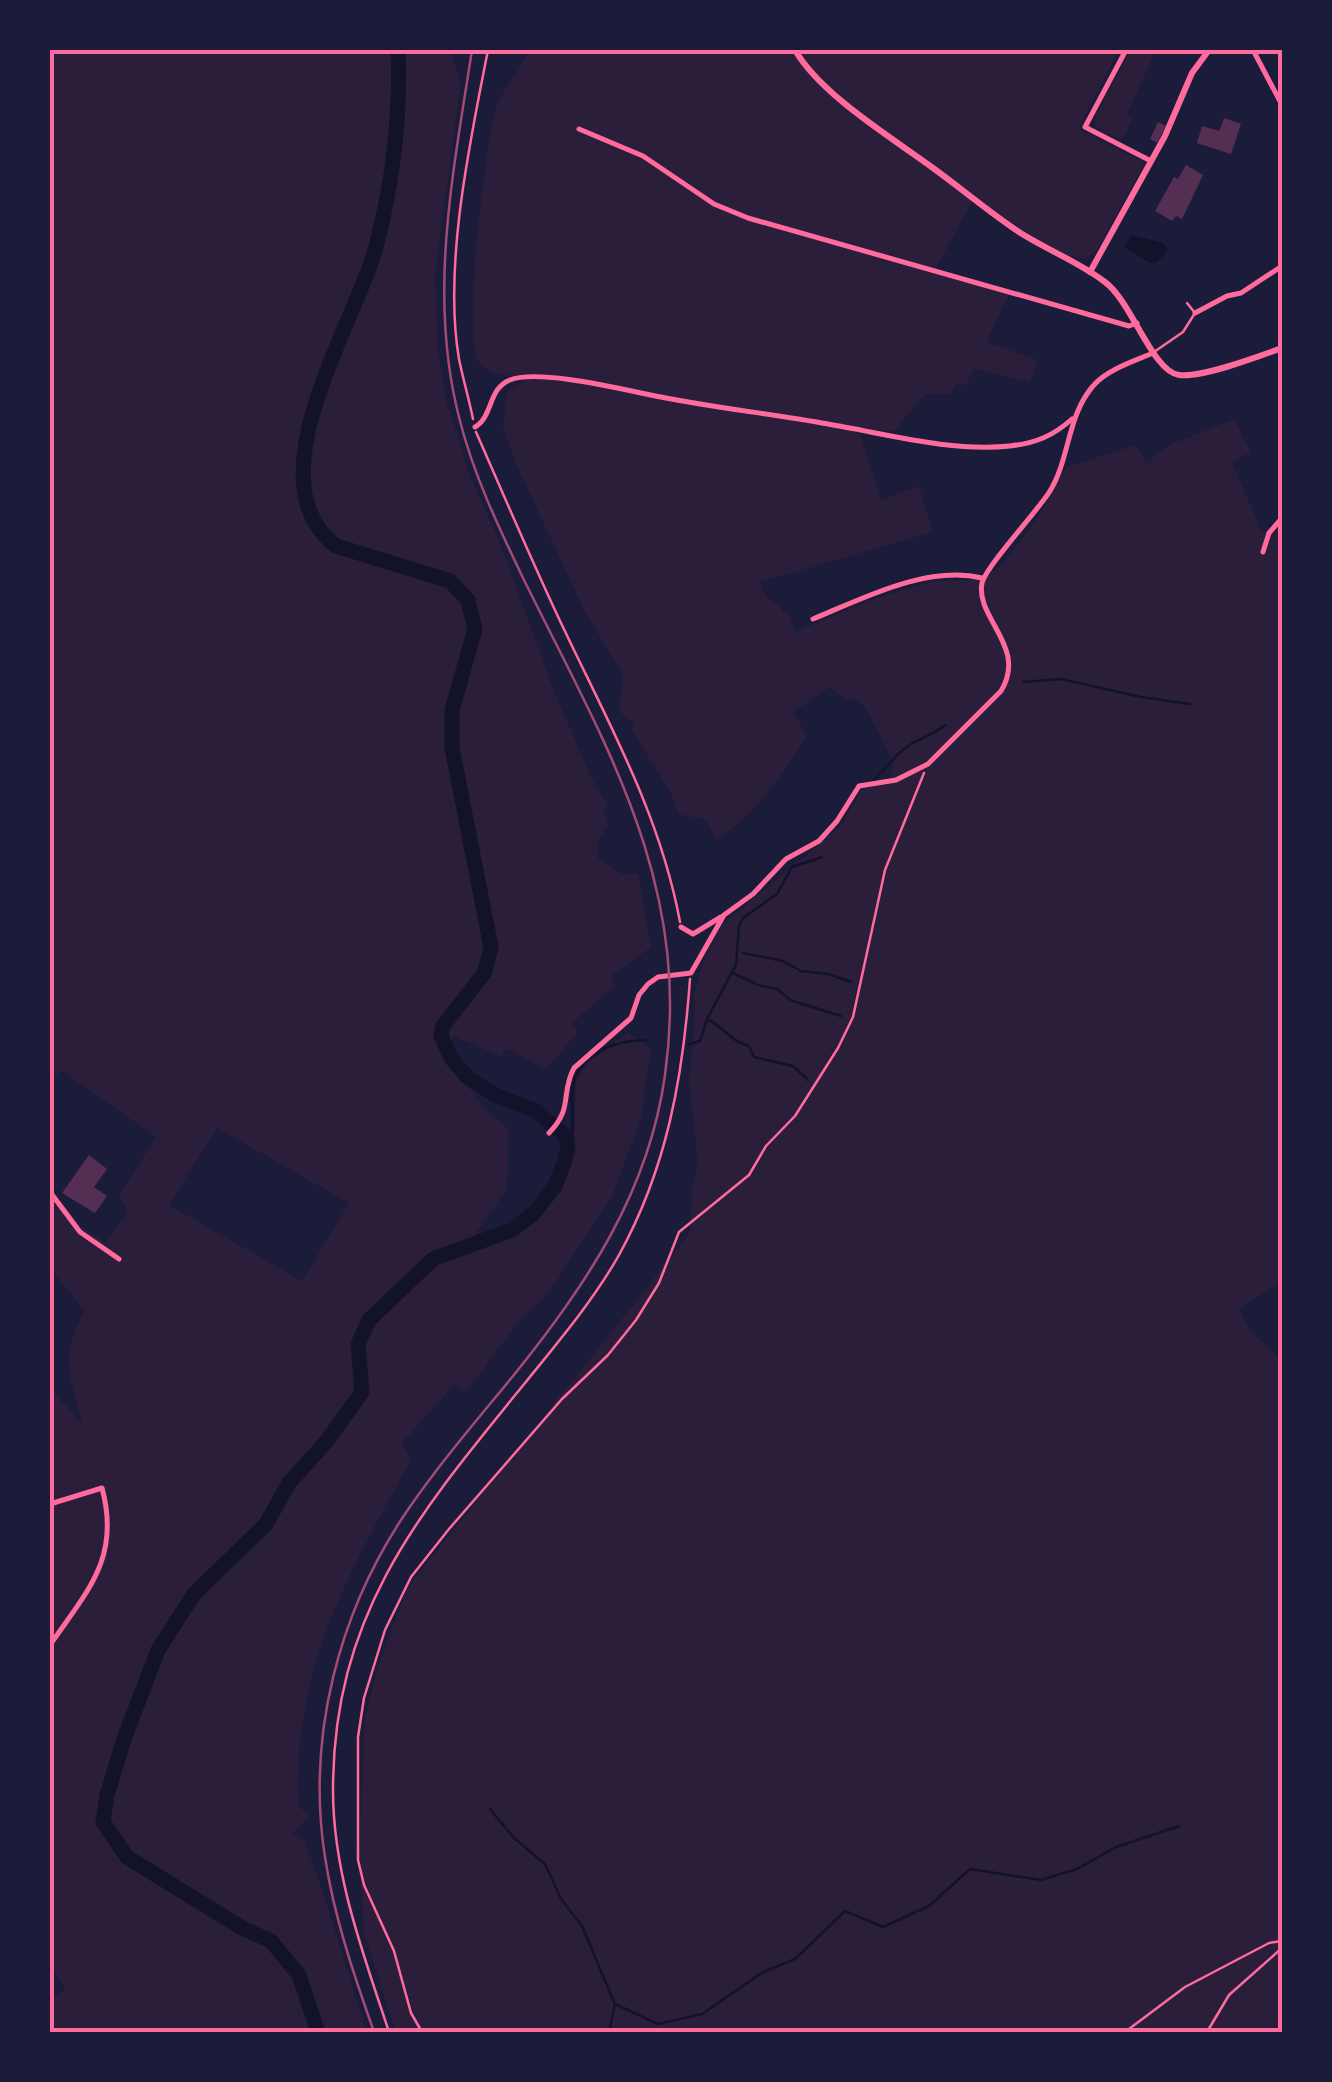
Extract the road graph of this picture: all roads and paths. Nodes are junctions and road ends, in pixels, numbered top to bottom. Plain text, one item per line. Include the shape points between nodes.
1 (488, 50) edge
2 (796, 50) edge
3 (1126, 50) edge
4 (1209, 50) edge
5 (1252, 50) edge
6 (1282, 104) edge
7 (579, 129) dead end
8 (1151, 161) junction
9 (1282, 266) edge
10 (1090, 272) junction
11 (1187, 303) dead end
12 (1195, 313) junction
13 (1137, 323) junction
14 (1282, 348) edge
15 (1152, 352) junction
16 (1075, 416) junction
17 (475, 427) junction
18 (1282, 518) edge
19 (1263, 552) dead end
20 (984, 578) junction
21 (813, 619) dead end
22 (928, 764) junction
23 (724, 915) junction
24 (680, 927) joint
25 (691, 972) junction
26 (549, 1133) dead end
27 (50, 1192) edge
28 (120, 1259) dead end
29 (50, 1504) edge
30 (50, 1645) edge
31 (1282, 1941) edge
32 (1282, 1948) edge
33 (388, 2032) edge
34 (422, 2032) edge
35 (1125, 2032) edge
36 (1207, 2032) edge

1 - 17 path via 456,274 458,356
2 - 10 street via 818,81 1017,230
3 - 8 street via 1084,127
4 - 8 street
5 - 6 street
7 - 13 street via 643,156 714,204 748,218 1066,310
8 - 10 street
9 - 12 street
10 - 13 street via 1114,289
11 - 12 lane
12 - 15 lane via 1183,332
13 - 15 street
14 - 15 street via 1184,375
15 - 16 street via 1095,382
16 - 17 street via 1044,440 943,444 528,377 498,388
16 - 20 street via 1050,491
17 - 24 path via 639,784 671,877
18 - 19 street
20 - 21 street via 949,574 902,584
20 - 22 street via 984,602 1008,660 1006,684
22 - 23 street via 896,780 859,786 819,841 786,859
22 - 34 path via 885,870 853,1017 838,1048 750,1175 679,1232 636,1320 449,1529 411,1577 384,1630 358,1737 358,1860
23 - 24 street via 694,934
23 - 25 street
25 - 26 street via 658,977 642,990 631,1018 574,1068 566,1110
25 - 33 path via 676,1101 634,1226 567,1331 413,1526 370,1605 348,1671 336,1734 334,1825 350,1911
27 - 28 street via 80,1232
29 - 30 street via 102,1488 108,1533 92,1585
31 - 35 path via 1184,1987
32 - 36 path via 1230,1995

